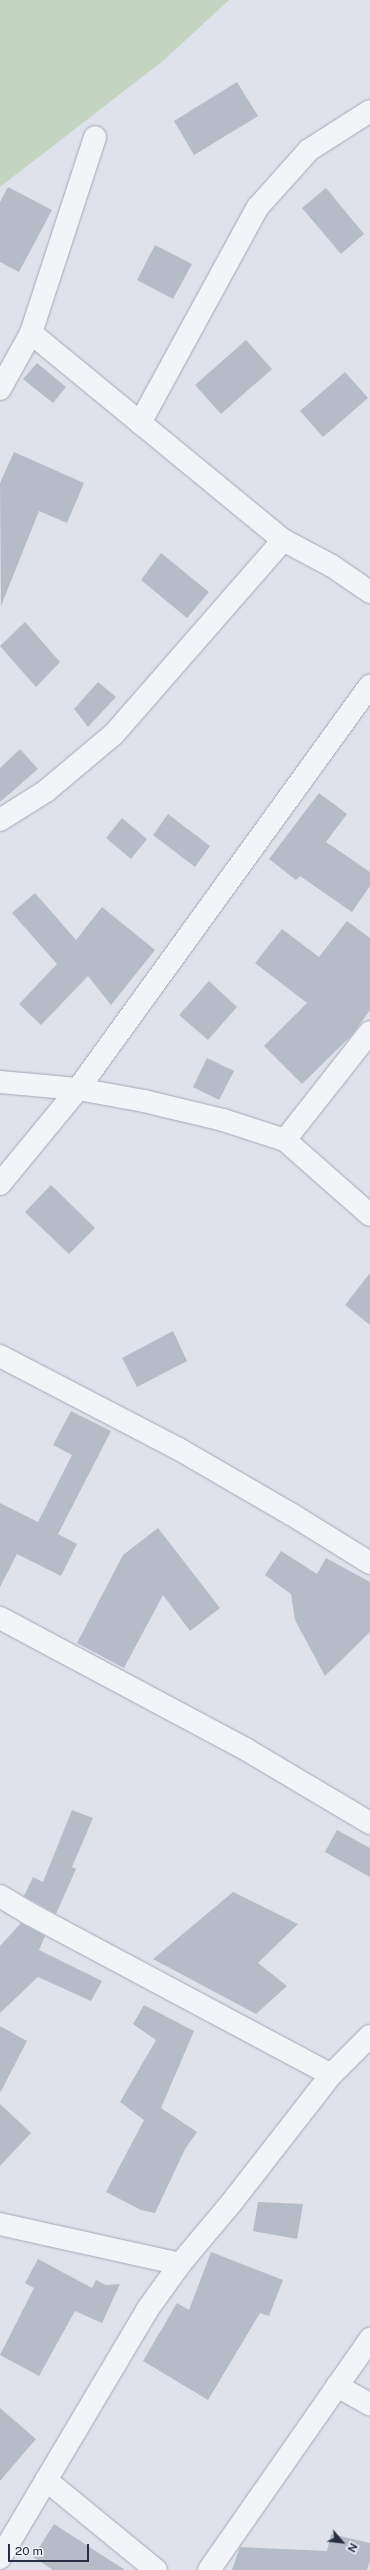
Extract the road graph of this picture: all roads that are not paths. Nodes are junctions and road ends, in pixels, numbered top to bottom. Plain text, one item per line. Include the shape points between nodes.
1 (370, 111) edge
2 (96, 137) dead end
3 (31, 333) junction
4 (0, 389) edge
5 (140, 423) junction
6 (283, 540) junction
7 (370, 592) edge
8 (370, 686) edge
9 (0, 820) edge
10 (370, 1032) edge
11 (0, 1082) edge
12 (78, 1089) junction
13 (285, 1140) junction
14 (0, 1184) edge
15 (370, 1215) edge
16 (0, 1356) edge
17 (370, 1563) edge
18 (0, 1618) edge
19 (370, 1823) edge
20 (0, 1896) edge
21 (370, 2036) edge
22 (331, 2075) junction
23 (2, 2227) edge
24 (180, 2264) junction
25 (370, 2338) edge
26 (337, 2386) junction
27 (370, 2404) edge
28 (46, 2480) junction
29 (0, 2558) edge
30 (156, 2570) edge
31 (209, 2570) edge

1 - 5 street via 309,150 258,206
2 - 3 street
3 - 4 street
3 - 5 street
5 - 6 street
6 - 7 street via 332,566
6 - 9 street via 114,734 46,791
8 - 12 street
10 - 13 street
11 - 12 street
12 - 13 street via 144,1101 223,1120
12 - 14 street
13 - 15 street
16 - 17 street via 184,1452
18 - 19 street via 247,1750
20 - 22 street
21 - 22 street
22 - 24 street
23 - 24 street
24 - 28 street via 147,2310
25 - 26 street
26 - 27 street
26 - 31 street
28 - 29 street
28 - 30 street

